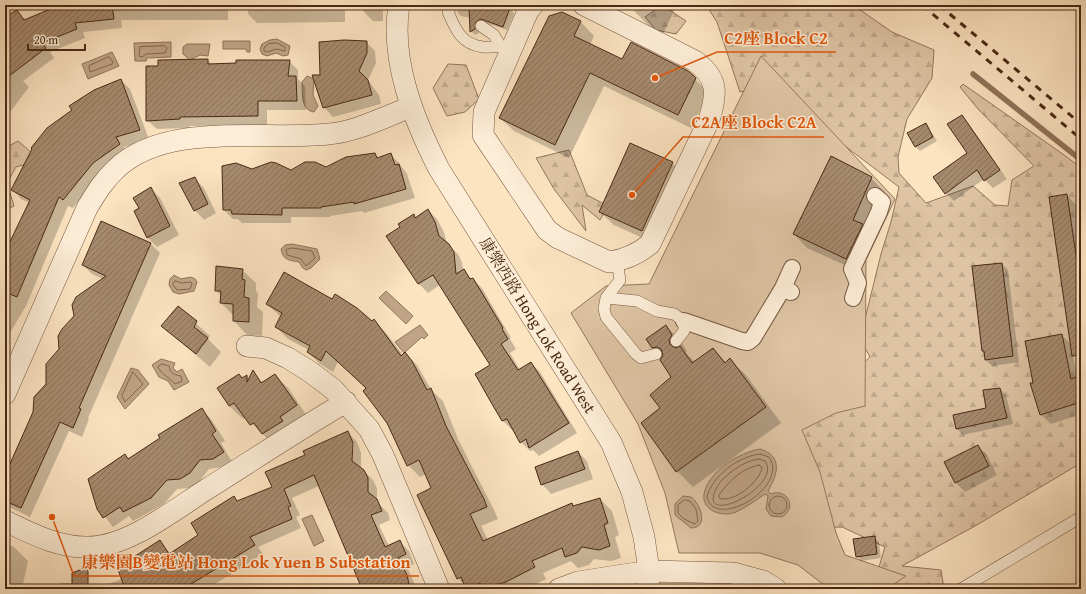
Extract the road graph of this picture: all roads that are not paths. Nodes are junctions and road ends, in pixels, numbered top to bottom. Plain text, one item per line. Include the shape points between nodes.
1 (399, 5) edge
2 (413, 5) edge
3 (452, 5) edge
4 (584, 5) edge
5 (529, 7) edge
6 (612, 12) edge
7 (481, 26) dead end
8 (505, 48) junction
9 (402, 69) junction
10 (411, 107) junction
11 (875, 196) dead end
12 (618, 261) junction
13 (792, 268) dead end
14 (606, 298) junction
15 (853, 298) dead end
16 (684, 321) junction
17 (676, 341) dead end
18 (247, 346) dead end
19 (656, 354) dead end
20 (5, 394) edge
21 (346, 402) junction
22 (1081, 517) edge
23 (5, 521) edge
24 (649, 580) edge
25 (438, 589) edge
26 (559, 589) edge
27 (776, 589) edge
28 (961, 589) edge

1 - 9 street, 康樂西路 Hong Lok Road West via 396,25
2 - 9 street, 康樂西路 Hong Lok Road West
3 - 8 lane via 448,12 459,36 484,47
4 - 6 street
5 - 8 street
6 - 12 street via 701,66 711,79 715,98 709,120 650,244
7 - 8 lane
8 - 12 street via 484,112 483,135 547,230 584,252 609,262
9 - 10 street, 康樂西路 Hong Lok Road West
10 - 20 street via 364,125 330,134 179,140 138,154 117,168 100,186 87,208
10 - 24 street, 康樂西路 Hong Lok Road West via 439,169 611,442 632,492 644,537
11 - 15 street via 882,202 852,269 858,283
12 - 14 lane via 620,280
13 - 16 street via 787,290 754,338 748,342
14 - 16 lane via 637,301 657,311 674,314
14 - 19 lane via 606,317 636,354 641,358
16 - 17 lane via 684,331
18 - 21 street via 266,348 288,358 333,389
21 - 23 street via 154,522 106,546 68,546 40,538
21 - 25 street via 369,429 383,455
22 - 28 lane
24 - 26 street via 578,582
24 - 27 street via 733,573 763,581

